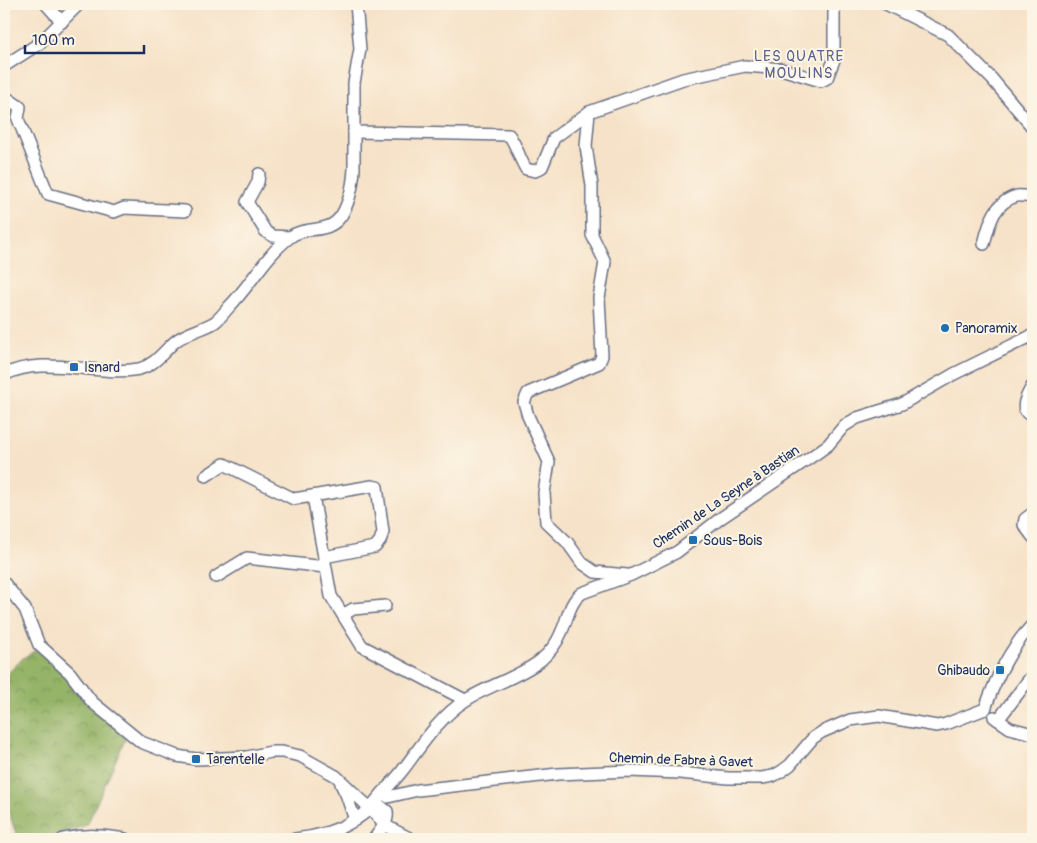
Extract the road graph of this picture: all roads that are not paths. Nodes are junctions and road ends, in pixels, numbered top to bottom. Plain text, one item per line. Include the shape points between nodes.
1 (46, 4) edge
2 (79, 4) edge
3 (356, 4) edge
4 (834, 4) edge
5 (886, 4) edge
6 (62, 22) junction
7 (4, 66) edge
8 (4, 96) edge
9 (589, 112) junction
10 (1033, 128) edge
11 (354, 132) junction
12 (259, 174) dead end
13 (1033, 197) edge
14 (185, 212) dead end
15 (290, 237) junction
16 (984, 244) dead end
17 (1033, 335) edge
18 (4, 375) edge
19 (1033, 385) edge
20 (1033, 416) edge
21 (206, 476) dead end
22 (313, 496) junction
23 (1033, 513) edge
24 (1033, 538) edge
25 (325, 562) junction
26 (631, 575) junction
27 (216, 577) dead end
28 (4, 583) edge
29 (385, 606) dead end
30 (343, 615) junction
31 (1033, 624) edge
32 (1033, 676) edge
33 (466, 700) junction
34 (985, 709) junction
35 (998, 720) junction
36 (1033, 734) edge
37 (336, 776) junction
38 (390, 790) junction
39 (374, 805) junction
40 (355, 820) junction
41 (384, 825) junction
42 (63, 839) edge
43 (125, 839) edge
44 (295, 839) edge
45 (374, 839) edge
46 (411, 839) edge

1 - 6 street
2 - 6 street
3 - 11 street via 360,49 354,83
4 - 9 street via 834,60 827,78 821,81 781,69 745,66 683,79
5 - 10 street via 948,35 992,79
6 - 7 street via 40,43
8 - 14 street via 20,107 18,119 48,194 114,212 124,208
9 - 11 street via 554,138 542,167 535,171 526,169 509,135
9 - 26 street via 586,146 592,186 592,235 605,262 599,298 602,356 599,363 528,393 524,402 549,462 544,494 546,522 567,542 582,563 595,572
11 - 15 street via 353,183 341,216 326,228
12 - 15 street via 247,202 266,232
13 - 16 street via 1018,196 995,211
15 - 18 street via 275,250 216,322 178,340 155,362 140,369 118,371 28,367
17 - 26 street, Chemin de La Seyne à Bastian via 902,404 857,418 844,426 828,445 682,548
19 - 20 street via 1024,409
21 - 22 street via 224,464 294,499
22 - 25 street
22 - 25 street via 372,486 379,492 383,532 376,547
23 - 24 street via 1024,524
25 - 27 street via 247,558
25 - 30 street via 331,596
26 - 33 street, Chemin de La Seyne à Bastian via 576,596 561,635 549,652
28 - 37 street via 25,609 39,645 70,673 92,702 141,742 177,756 196,759 282,752 300,756
29 - 30 street via 353,609
30 - 33 street via 362,646
31 - 34 street via 1020,637 1000,670
32 - 35 street
33 - 38 street, Chemin de La Seyne à Bastian via 419,746
34 - 35 street
34 - 38 street, Chemin de Fabre à Gavet via 937,726 879,716 850,720 822,732 790,765 773,776 762,778 680,773 574,773 418,790
35 - 36 street via 1010,728
37 - 39 street
37 - 40 street
38 - 39 street, Chemin de La Seyne à Bastian
39 - 40 street, Chemin de La Seyne à Bastian
39 - 41 street
40 - 44 street, Chemin de La Seyne à Bastian via 326,833
41 - 45 street
41 - 46 street
42 - 43 street via 102,835

